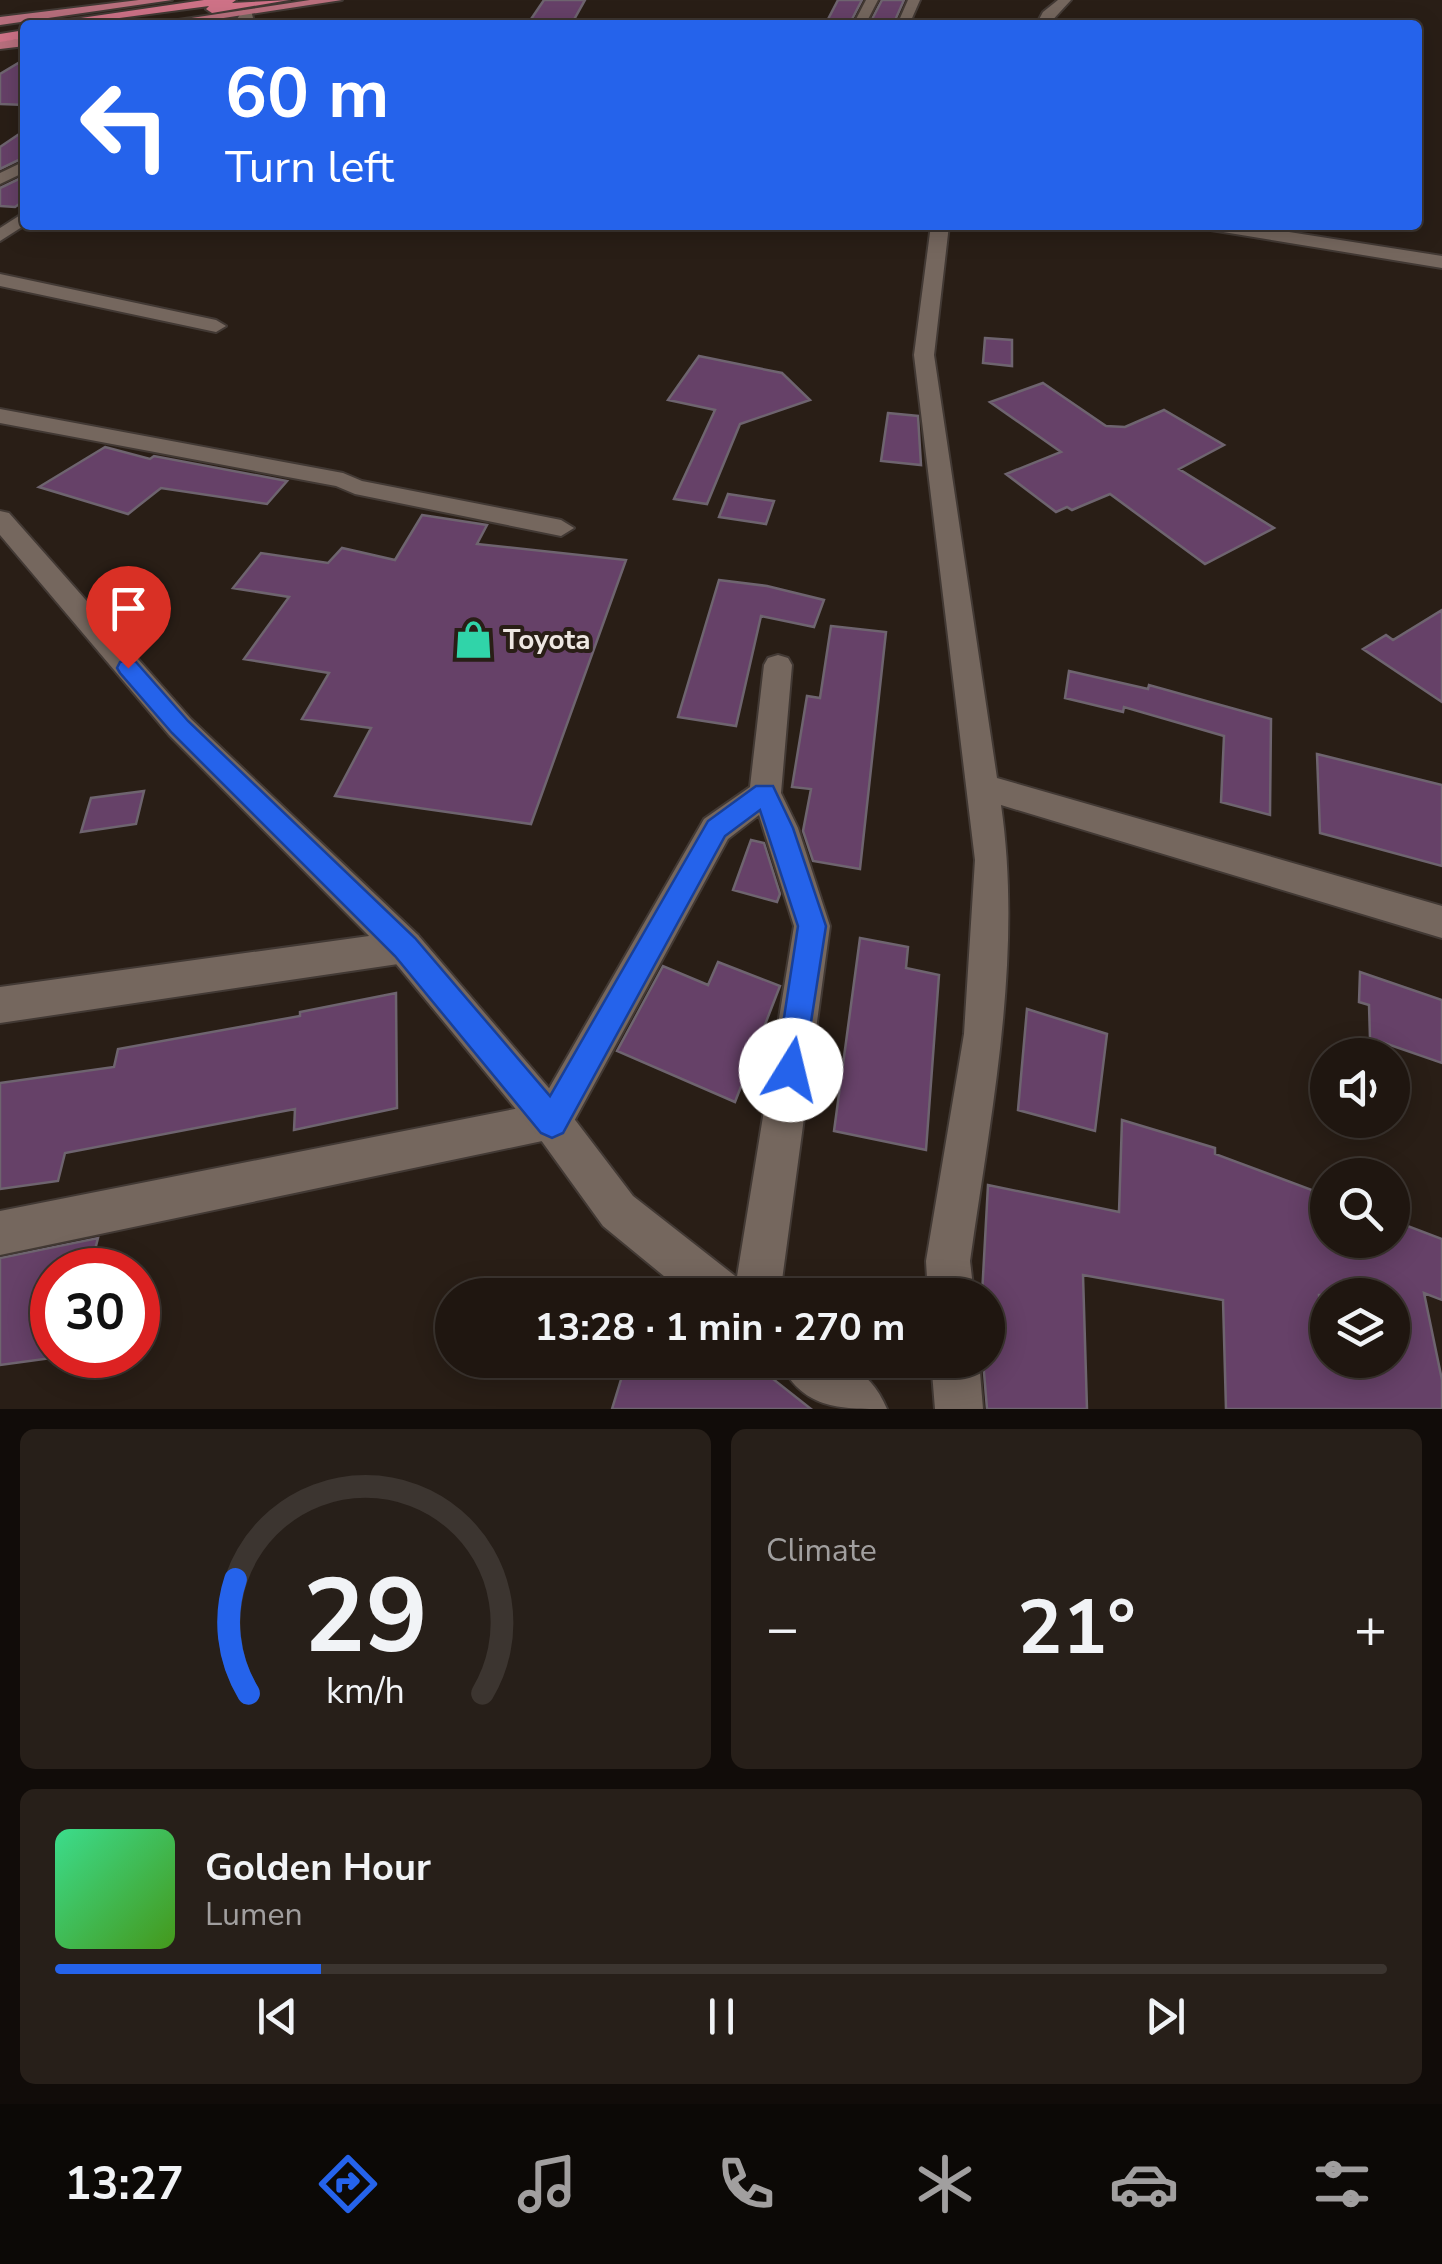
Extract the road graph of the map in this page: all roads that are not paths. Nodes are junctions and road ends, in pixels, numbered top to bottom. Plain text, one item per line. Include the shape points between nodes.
1 (166, 0) edge
2 (230, 0) edge
3 (284, 0) edge
4 (336, 0) edge
5 (1065, 0) edge
6 (215, 1) edge
7 (247, 12) junction
8 (76, 20) edge
9 (134, 20) edge
10 (187, 20) edge
11 (245, 20) edge
12 (1044, 20) edge
13 (0, 21) edge
14 (939, 230) edge
15 (1242, 230) edge
16 (1442, 262) edge
17 (0, 280) edge
18 (216, 326) dead end
19 (0, 416) edge
20 (0, 520) edge
21 (561, 528) dead end
22 (778, 665) dead end
23 (983, 786) junction
24 (765, 792) junction
25 (1442, 922) edge
26 (405, 947) junction
27 (0, 1005) edge
28 (552, 1122) junction
29 (0, 1233) edge
30 (702, 1278) edge
31 (760, 1278) edge
32 (950, 1278) edge
33 (826, 1378) edge
34 (956, 1378) edge
35 (864, 1409) edge
36 (959, 1409) edge

1 - 13 main road
2 - 6 highway
3 - 9 highway
4 - 7 main road
5 - 12 street
6 - 8 highway
7 - 10 main road
7 - 11 street
14 - 23 street via 924,356
15 - 16 street
17 - 18 street
19 - 21 street
20 - 26 street via 180,727
22 - 24 street
23 - 25 street
23 - 32 street via 992,860 983,1034
24 - 28 street via 716,829
24 - 31 street via 812,926
26 - 27 street
26 - 28 street
28 - 29 street
28 - 30 street via 618,1211
33 - 35 street
34 - 36 street

